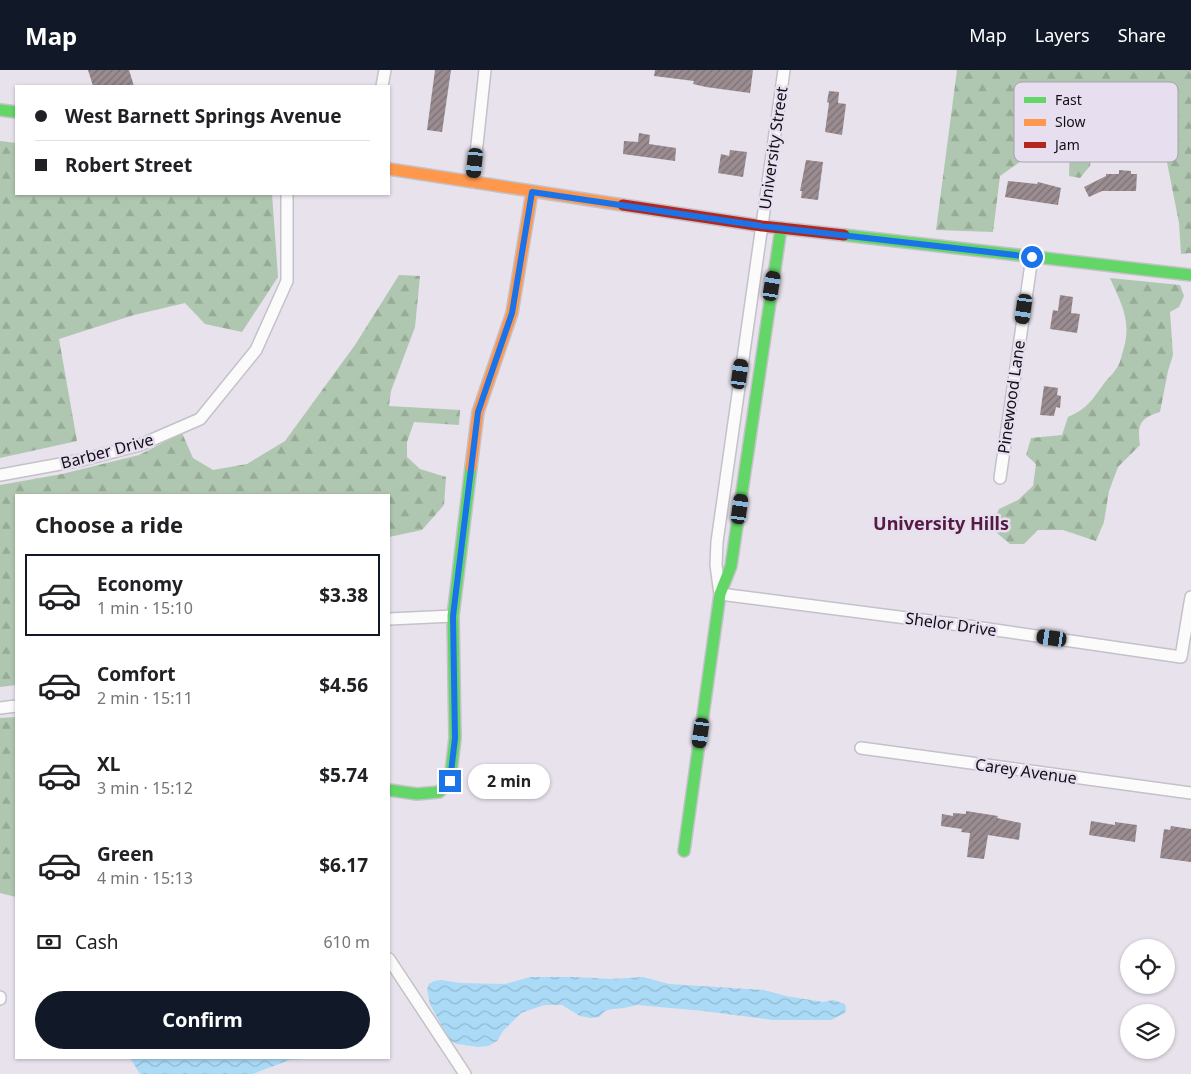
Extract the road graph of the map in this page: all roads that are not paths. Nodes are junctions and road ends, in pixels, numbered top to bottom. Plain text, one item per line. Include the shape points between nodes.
1 (385, 70) edge
2 (485, 70) edge
3 (784, 70) edge
4 (382, 85) edge
5 (0, 110) edge
6 (15, 112) edge
7 (390, 169) edge
8 (473, 182) junction
9 (532, 192) junction
10 (287, 195) edge
11 (762, 226) junction
12 (781, 228) junction
13 (1032, 257) junction
14 (1191, 275) edge
15 (0, 475) edge
16 (1000, 478) dead end
17 (720, 594) junction
18 (1191, 597) edge
19 (453, 616) junction
20 (390, 619) edge
21 (15, 706) edge
22 (0, 708) edge
23 (861, 748) dead end
24 (390, 790) edge
25 (1191, 793) edge
26 (684, 851) dead end
27 (390, 961) edge
28 (465, 1074) edge

1 - 4 street
2 - 8 street
3 - 11 street, University Street
5 - 6 street
7 - 8 street
8 - 9 street
9 - 11 street
9 - 19 street via 512,313 478,412
10 - 15 street, Barber Drive via 287,281 256,350 200,419 140,445 82,460
11 - 12 street
11 - 17 street, University Street via 717,542
12 - 13 street
12 - 17 street via 731,566
13 - 14 street
13 - 16 street, Pinewood Lane
17 - 18 street, Shelor Drive via 1181,658
17 - 26 street
19 - 20 street
19 - 24 street via 455,738 450,781 439,792 417,794
21 - 22 street
23 - 25 street, Carey Avenue
27 - 28 street

